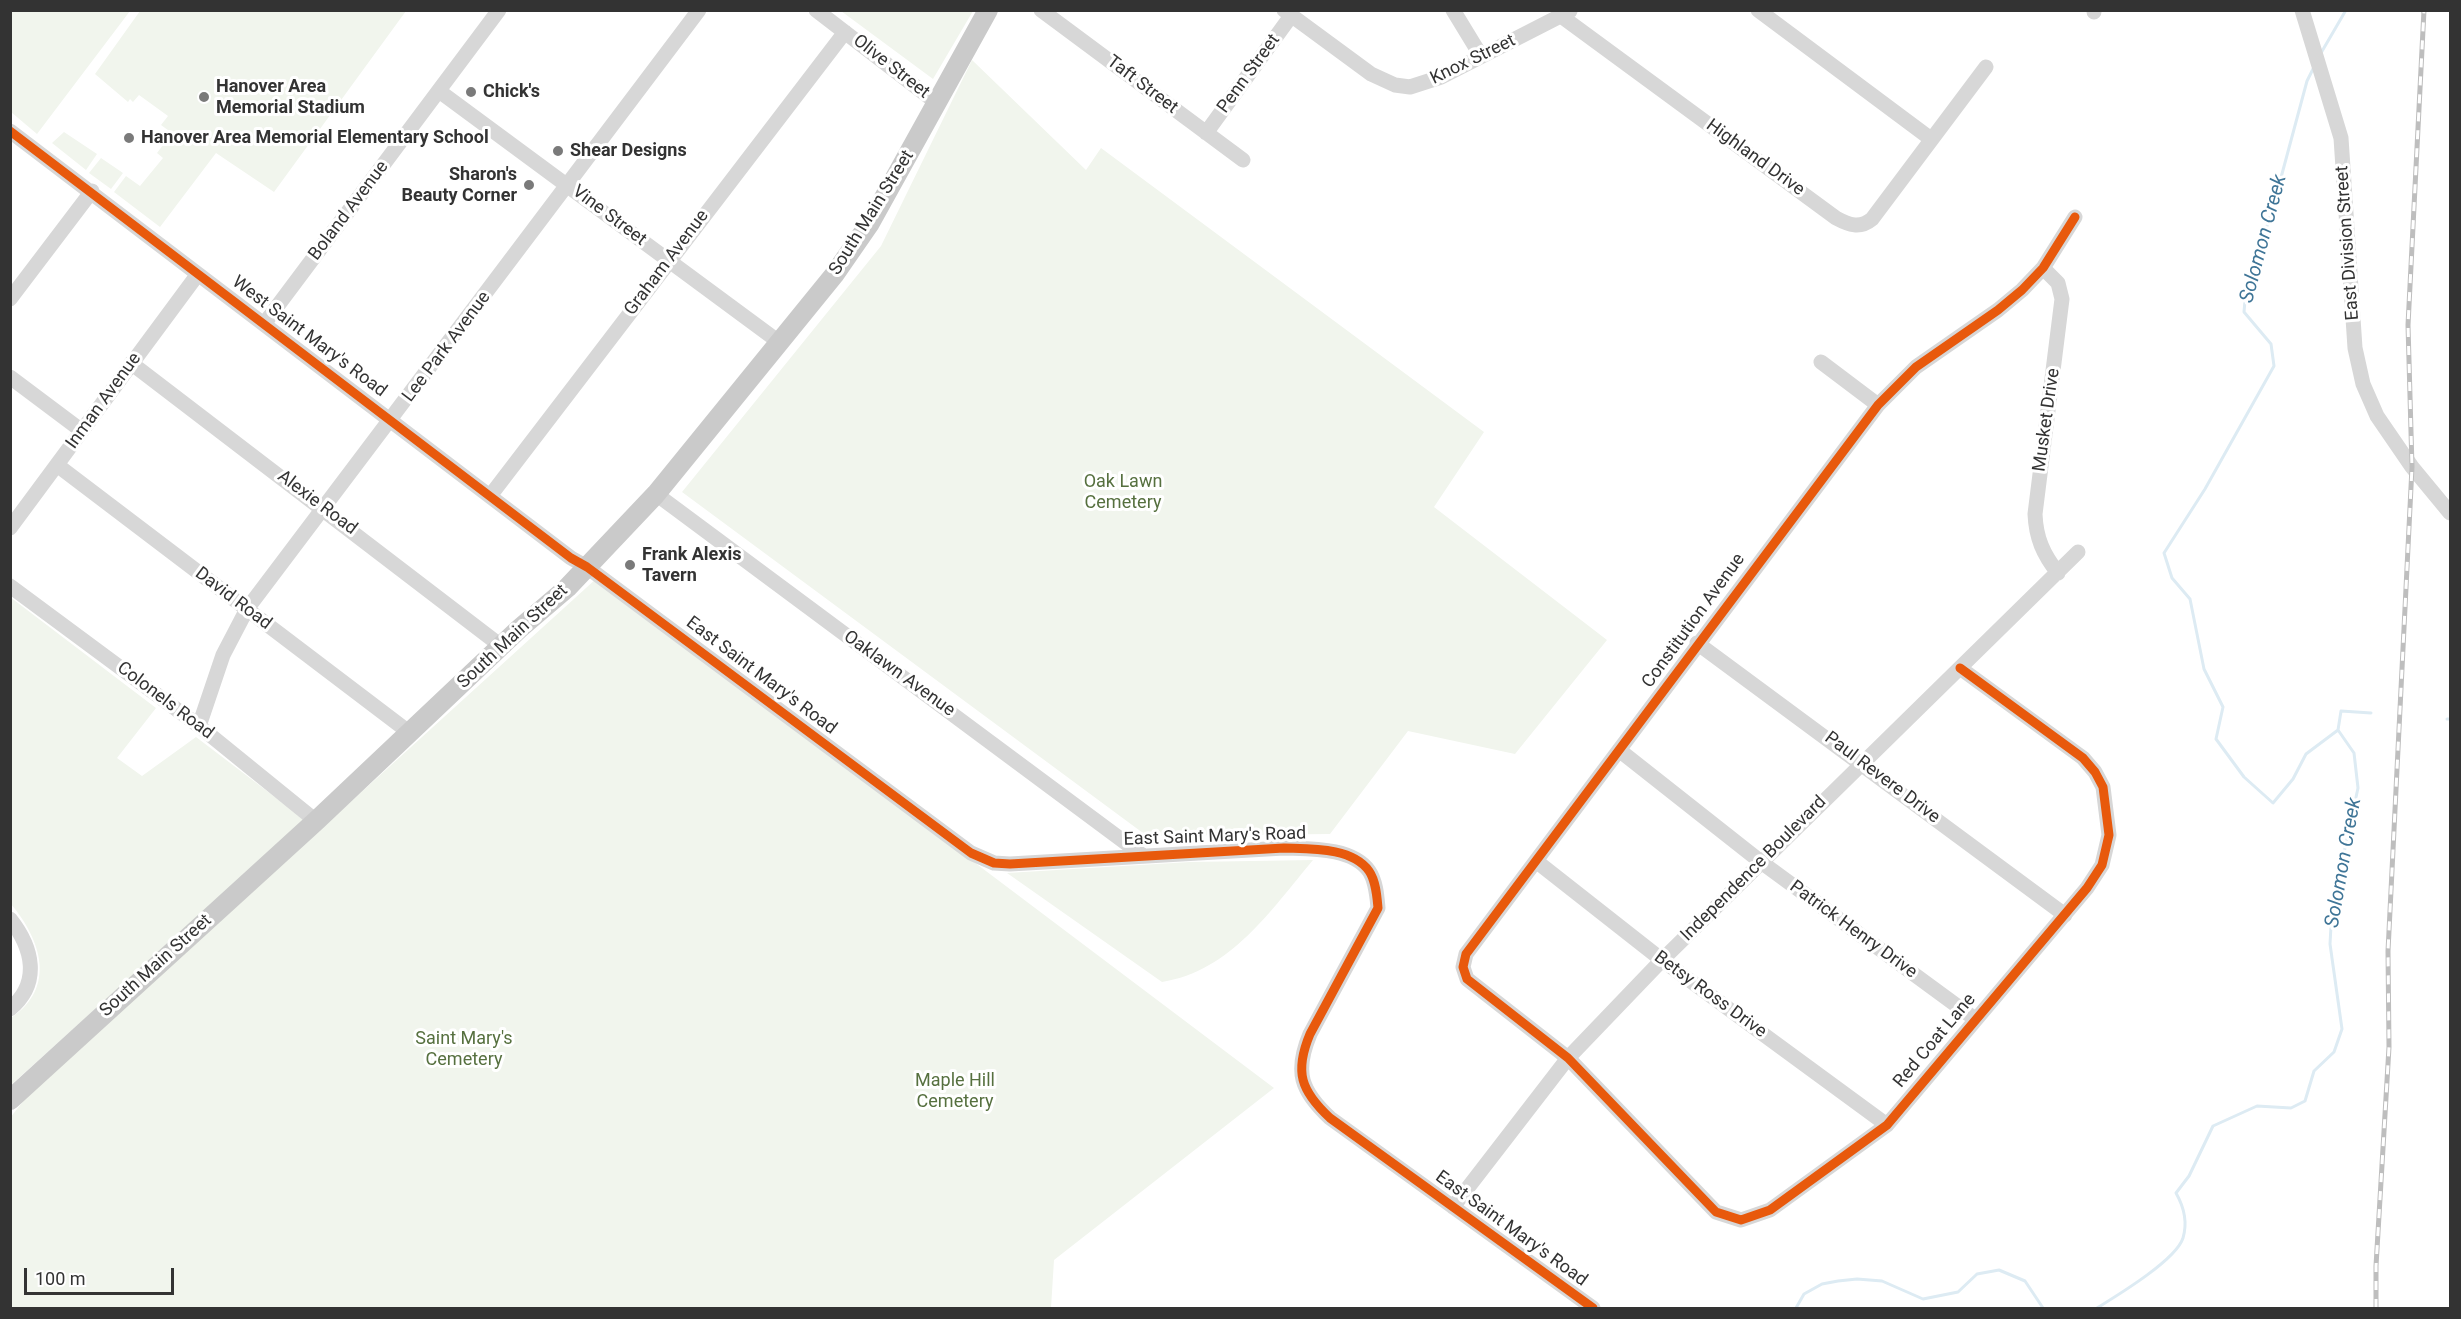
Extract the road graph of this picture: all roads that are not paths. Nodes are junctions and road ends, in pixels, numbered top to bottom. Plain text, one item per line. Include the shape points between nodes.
1 (499, 10) edge
2 (699, 10) edge
3 (816, 10) edge
4 (988, 10) edge
5 (1041, 10) edge
6 (1453, 10) edge
7 (1758, 10) edge
8 (2302, 10) edge
9 (1288, 13) edge
10 (1566, 13) edge
11 (845, 32) junction
12 (1481, 56) junction
13 (1986, 67) dead end
14 (439, 90) junction
15 (937, 103) junction
16 (10, 131) edge
17 (1206, 133) junction
18 (1931, 140) junction
19 (1243, 160) dead end
20 (568, 185) junction
21 (92, 191) junction
22 (2075, 217) dead end
23 (669, 260) junction
24 (2043, 268) junction
25 (198, 274) junction
26 (10, 299) edge
27 (264, 324) junction
28 (779, 342) junction
29 (1821, 362) dead end
30 (131, 363) junction
31 (10, 378) edge
32 (1878, 405) junction
33 (392, 420) junction
34 (82, 431) junction
35 (57, 465) junction
36 (656, 494) junction
37 (490, 496) junction
38 (323, 507) junction
39 (2451, 513) edge
40 (10, 528) edge
41 (2078, 552) dead end
42 (587, 567) junction
43 (2058, 573) junction
44 (10, 585) edge
45 (247, 609) junction
46 (1697, 643) junction
47 (501, 646) junction
48 (1960, 668) junction
49 (199, 726) junction
50 (410, 733) junction
51 (1619, 750) junction
52 (1862, 763) junction
53 (316, 822) junction
54 (1142, 855) junction
55 (1536, 861) junction
56 (1761, 862) junction
57 (2065, 915) junction
58 (10, 919) edge
59 (1662, 960) junction
60 (10, 1009) edge
61 (1975, 1019) junction
62 (1568, 1058) junction
63 (10, 1100) edge
64 (1887, 1125) junction
65 (1453, 1207) junction
66 (1593, 1308) edge

1 - 14 street, Boland Avenue
2 - 20 street, Lee Park Avenue
3 - 11 street, Olive Street
4 - 15 main road, South Main Street
5 - 17 street, Taft Street
6 - 12 street
7 - 18 street
8 - 39 street, East Division Street via 2341,138 2355,348 2363,384 2377,416 2412,467
9 - 12 street, Knox Street via 1371,74 1395,85 1425,84
9 - 17 street, Penn Street
10 - 12 street, Knox Street
10 - 18 street, Highland Drive via 1848,224 1864,225 1872,219
11 - 15 street, Olive Street
11 - 23 street, Graham Avenue
13 - 18 street, Highland Drive
14 - 20 street, Vine Street
14 - 27 street, Boland Avenue
15 - 28 main road, South Main Street via 870,223
16 - 21 street, West Saint Mary's Road
17 - 19 street, Taft Street
20 - 23 street, Vine Street
20 - 33 street, Lee Park Avenue
21 - 25 street, West Saint Mary's Road
21 - 26 street
22 - 24 street, Constitution Avenue
23 - 28 street, Vine Street
23 - 37 street, Graham Avenue
24 - 32 street, Constitution Avenue via 1998,310 1916,367
24 - 43 street, Musket Drive via 2058,283 2062,298 2035,514 2036,536
25 - 27 street, West Saint Mary's Road
25 - 30 street, Inman Avenue
27 - 33 street, West Saint Mary's Road
28 - 36 main road, South Main Street
29 - 32 street
30 - 34 street, Inman Avenue
30 - 38 street, Alexie Road
31 - 34 street
32 - 46 street, Constitution Avenue
33 - 37 street, West Saint Mary's Road
33 - 38 street, Lee Park Avenue
34 - 35 street, Inman Avenue
35 - 40 street, Inman Avenue
35 - 45 street, David Road
36 - 42 main road, South Main Street
36 - 54 street, Oaklawn Avenue
37 - 42 street, West Saint Mary's Road
38 - 45 street, Lee Park Avenue
38 - 47 street, Alexie Road
41 - 43 street, Independence Boulevard
42 - 47 main road, South Main Street
42 - 54 street, East Saint Mary's Road via 982,859 1010,864
43 - 48 street, Independence Boulevard
44 - 49 street, Colonels Road
45 - 49 street, Lee Park Avenue via 223,655
45 - 50 street, David Road
46 - 51 street, Constitution Avenue
46 - 52 street, Paul Revere Drive
47 - 50 main road, South Main Street
48 - 52 street, Independence Boulevard
48 - 57 street, Red Coat Lane via 2083,758 2103,787 2107,851 2102,865
49 - 53 street, Colonels Road
50 - 53 main road, South Main Street
51 - 55 street, Constitution Avenue
51 - 56 street, Patrick Henry Drive
52 - 56 street, Independence Boulevard
52 - 57 street, Paul Revere Drive
53 - 63 main road, South Main Street
54 - 65 street, East Saint Mary's Road via 1284,848 1328,850 1354,859 1369,871 1378,908 1310,1034 1300,1067 1302,1083 1329,1119
55 - 59 street, Betsy Ross Drive
55 - 62 street, Constitution Avenue via 1466,954 1462,967 1467,979
56 - 59 street, Independence Boulevard
56 - 61 street, Patrick Henry Drive
57 - 61 street, Red Coat Lane
58 - 60 street via 31,955 32,969 29,985
59 - 62 street, Independence Boulevard
59 - 64 street, Betsy Ross Drive
61 - 64 street, Red Coat Lane
62 - 64 street, Red Coat Lane via 1716,1212 1741,1220 1770,1210
62 - 65 street, Independence Boulevard
65 - 66 street, East Saint Mary's Road

